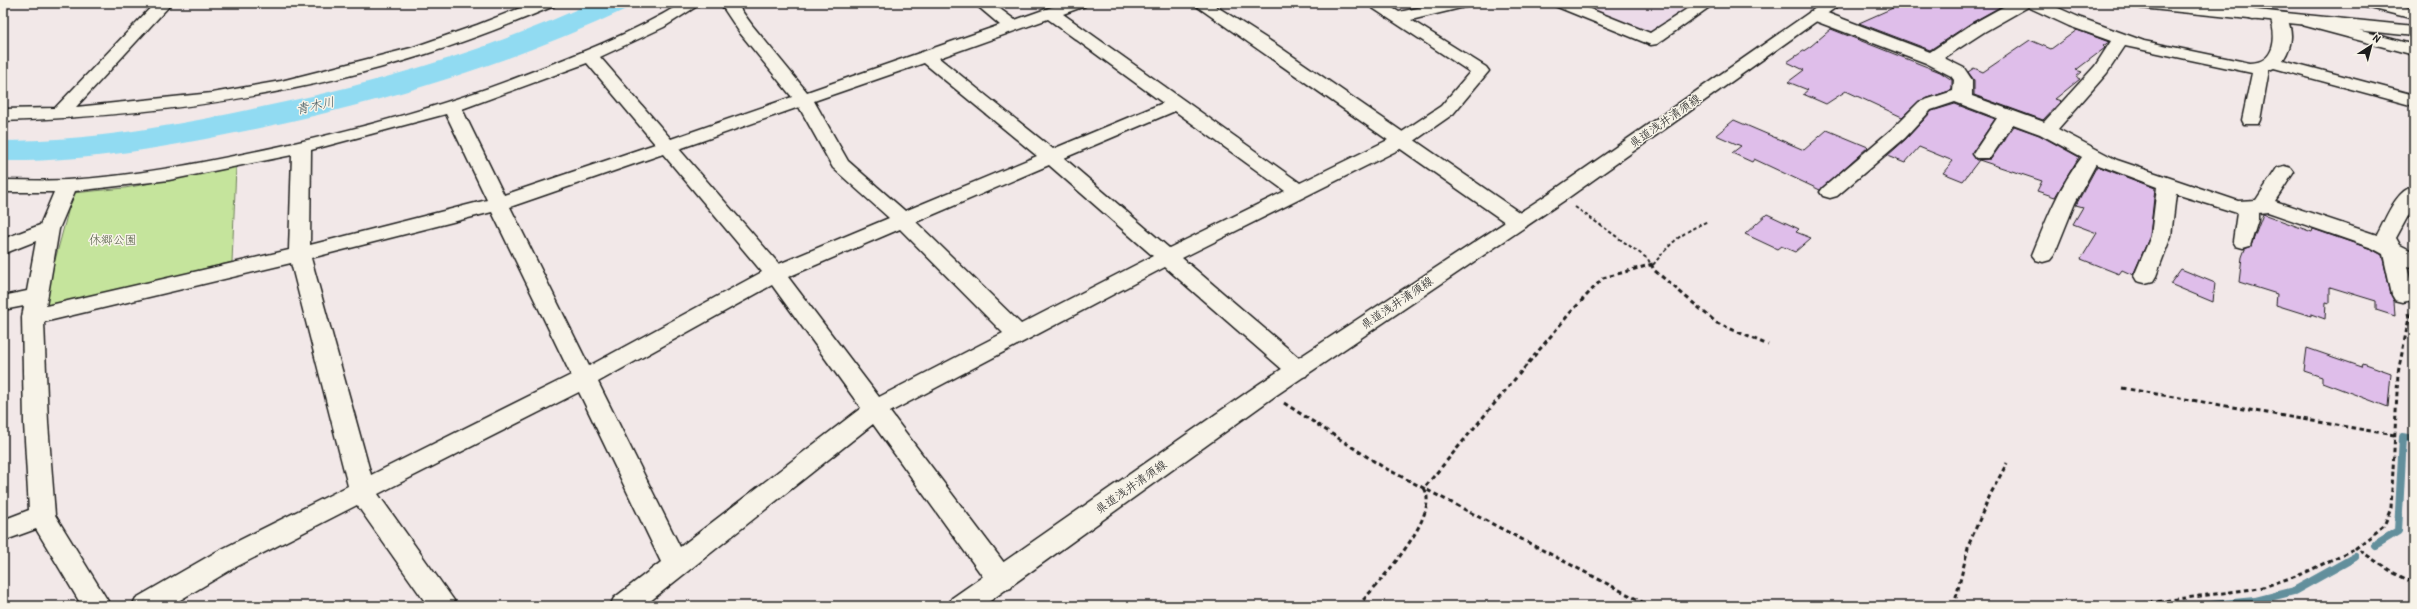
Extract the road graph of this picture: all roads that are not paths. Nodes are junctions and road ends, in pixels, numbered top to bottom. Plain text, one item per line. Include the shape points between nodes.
1 (164, 3) edge
2 (548, 3) edge
3 (694, 3) edge
4 (728, 3) edge
5 (982, 3) edge
6 (1079, 3) edge
7 (1200, 3) edge
8 (1373, 3) edge
9 (1463, 3) edge
10 (1561, 3) edge
11 (1707, 3) edge
12 (1834, 3) edge
13 (2022, 3) edge
14 (2141, 3) edge
15 (2219, 3) edge
16 (2372, 4) dead end
17 (2047, 5) edge
18 (1050, 13) junction
19 (2414, 14) edge
20 (1816, 15) junction
21 (2253, 15) junction
22 (1397, 18) junction
23 (2278, 18) junction
24 (2308, 21) junction
25 (1010, 25) junction
26 (2414, 31) edge
27 (2121, 39) junction
28 (2414, 50) edge
29 (925, 55) junction
30 (590, 56) junction
31 (1932, 59) junction
32 (2266, 65) junction
33 (1963, 96) junction
34 (803, 98) junction
35 (2414, 101) edge
36 (1176, 104) junction
37 (452, 107) junction
38 (59, 114) junction
39 (3, 115) edge
40 (2007, 117) junction
41 (2251, 120) dead end
42 (2047, 130) junction
43 (1403, 140) junction
44 (302, 147) junction
45 (666, 147) junction
46 (1983, 154) dead end
47 (2093, 155) junction
48 (1052, 158) junction
49 (2284, 172) dead end
50 (2168, 184) junction
51 (3, 186) edge
52 (67, 186) junction
53 (1298, 191) junction
54 (1830, 192) dead end
55 (2414, 192) edge
56 (497, 204) junction
57 (2255, 206) junction
58 (904, 221) junction
59 (1519, 222) junction
60 (49, 229) junction
61 (2243, 241) dead end
62 (3, 247) edge
63 (2393, 251) junction
64 (299, 254) junction
65 (2043, 255) dead end
66 (1169, 256) junction
67 (2414, 261) edge
68 (775, 274) junction
69 (2146, 276) dead end
70 (2402, 295) road end
71 (3, 303) edge
72 (35, 306) junction
73 (1018, 334) junction
74 (1298, 370) junction
75 (586, 378) junction
76 (876, 409) junction
77 (363, 493) junction
78 (42, 516) junction
79 (3, 531) edge
80 (676, 565) junction
81 (1001, 580) junction
82 (97, 606) edge
83 (146, 606) edge
84 (444, 606) edge
85 (624, 606) edge
86 (962, 606) edge

1 - 38 street
2 - 38 street via 425,50 310,80 221,96 107,111
3 - 30 street via 643,32
4 - 34 street
5 - 25 street
6 - 18 street
7 - 43 street
8 - 22 street
9 - 22 street
10 - 11 street via 1651,40
12 - 20 street, 県道浅井清須線
13 - 31 street via 1978,28
14 - 21 street
15 - 21 street
16 - 19 street
17 - 27 street
18 - 25 street
18 - 36 street
20 - 31 street
20 - 59 street, 県道浅井清須線
21 - 23 street
22 - 43 street via 1480,71 1447,110
23 - 24 street
23 - 32 street via 2284,40 2280,52
24 - 26 street
24 - 28 street
25 - 29 street
27 - 32 street via 2235,65
27 - 42 street via 2101,69
29 - 34 street
29 - 48 street
30 - 37 street
30 - 45 street
31 - 33 street via 1958,72 1963,80
32 - 35 street
32 - 41 street via 2261,75
33 - 40 street via 1962,99 1969,104
33 - 54 street via 1948,97 1925,106 1898,134
34 - 45 street
34 - 58 street via 840,164
36 - 48 street
36 - 53 street
37 - 44 street via 384,128
37 - 56 street
38 - 39 street
40 - 42 street
40 - 46 street via 1995,140
42 - 47 street
43 - 53 street
43 - 59 street
44 - 52 street via 130,180
44 - 64 street
45 - 56 street
45 - 68 street
47 - 50 street via 2110,164
47 - 65 street via 2086,163 2058,216
48 - 58 street
48 - 66 street
49 - 57 street
50 - 57 street via 2219,202
50 - 69 street via 2161,236
51 - 52 street
52 - 60 street
53 - 66 street
55 - 63 street via 2408,198 2386,238
56 - 64 street
56 - 75 street
57 - 61 street via 2248,220
57 - 63 street via 2379,243
58 - 68 street
58 - 73 street
59 - 74 street, 県道浅井清須線
60 - 62 street
60 - 72 street
63 - 67 street
63 - 70 street
64 - 72 street
64 - 77 street
66 - 73 street
66 - 74 street
68 - 75 street
68 - 76 street
71 - 72 street
72 - 78 street via 36,423
73 - 76 street
74 - 81 street, 県道浅井清須線
75 - 77 street
75 - 80 street
76 - 80 street
76 - 81 street
77 - 83 street via 225,560
77 - 84 street
78 - 79 street
78 - 82 street
80 - 85 street
81 - 86 street, 県道浅井清須線

